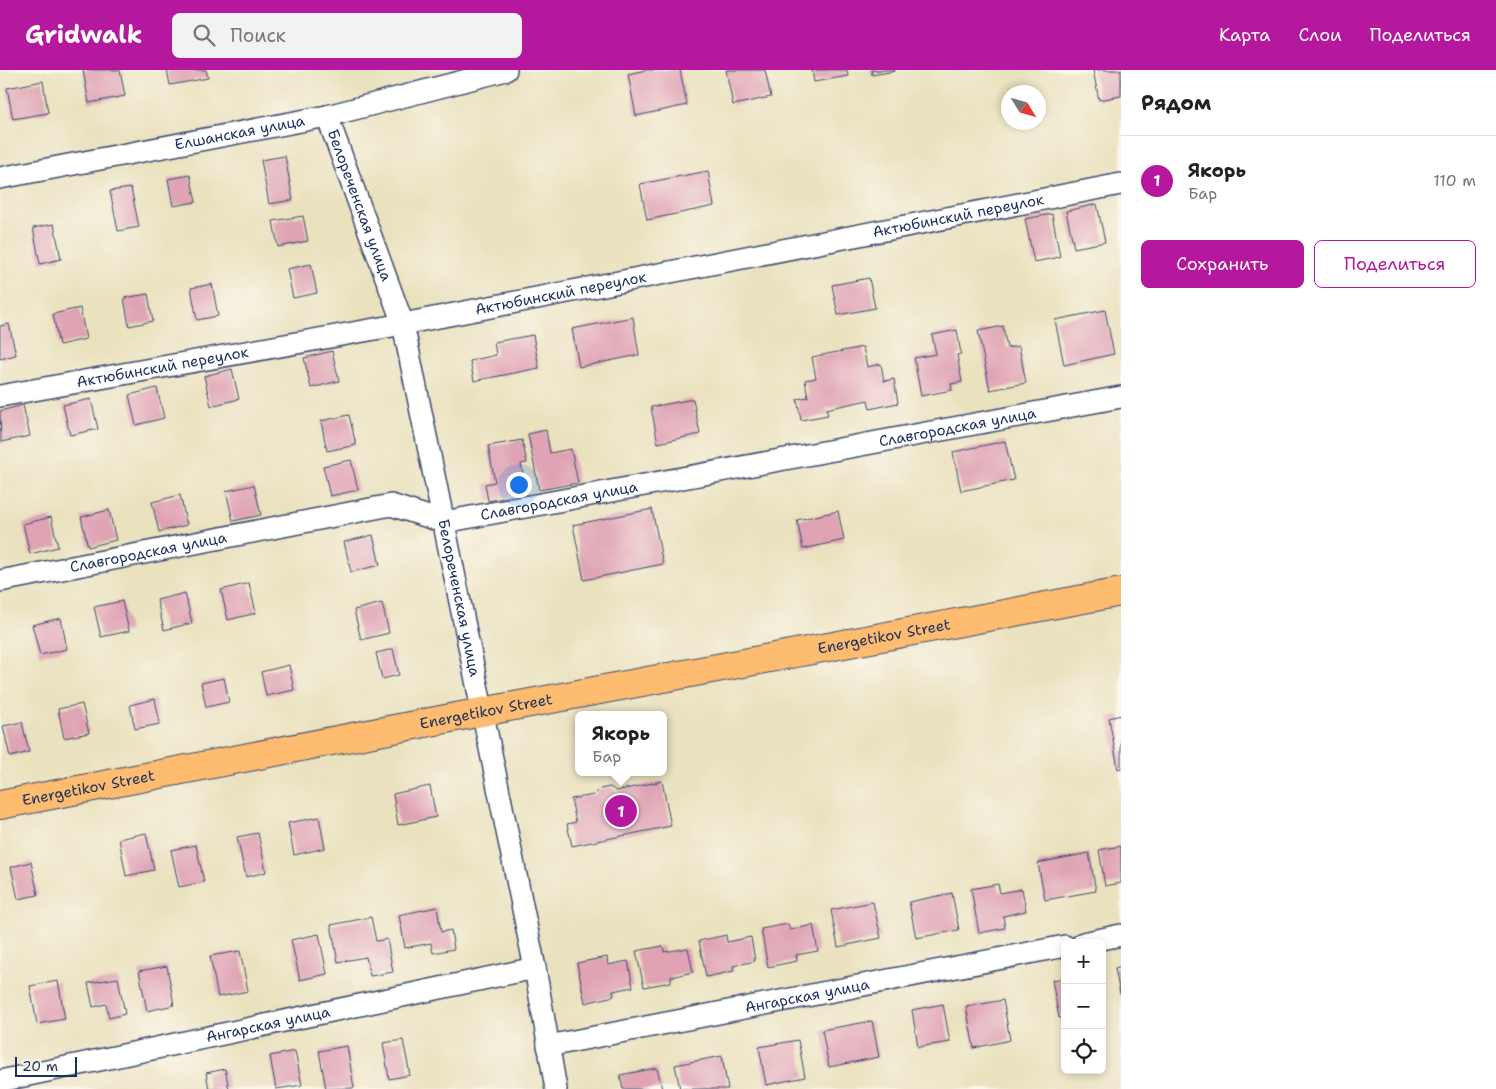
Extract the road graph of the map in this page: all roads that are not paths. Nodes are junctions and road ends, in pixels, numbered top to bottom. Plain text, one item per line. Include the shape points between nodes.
1 (506, 70) edge
2 (327, 116) junction
3 (0, 178) edge
4 (1121, 184) edge
5 (403, 324) junction
6 (0, 396) edge
7 (1121, 398) edge
8 (444, 522) junction
9 (0, 581) edge
10 (1121, 592) edge
11 (482, 712) junction
12 (0, 805) edge
13 (1121, 935) edge
14 (1102, 939) edge
15 (1061, 947) edge
16 (534, 968) junction
17 (548, 1046) junction
18 (0, 1081) edge
19 (556, 1089) edge

1 - 2 street, Елшанская улица
2 - 3 street, Елшанская улица
2 - 5 street, Белореченская улица
4 - 5 street, Актюбинский переулок
5 - 6 street, Актюбинский переулок
5 - 8 street, Белореченская улица
7 - 8 street, Славгородская улица
8 - 9 street, Славгородская улица via 391,505
8 - 11 street, Белореченская улица
10 - 11 main road, Energetikov Street
11 - 12 main road, Energetikov Street
11 - 16 street, Белореченская улица
13 - 14 street
15 - 17 street, Ангарская улица
16 - 17 street, Белореченская улица
16 - 18 street, Ангарская улица
17 - 19 street, Белореченская улица

